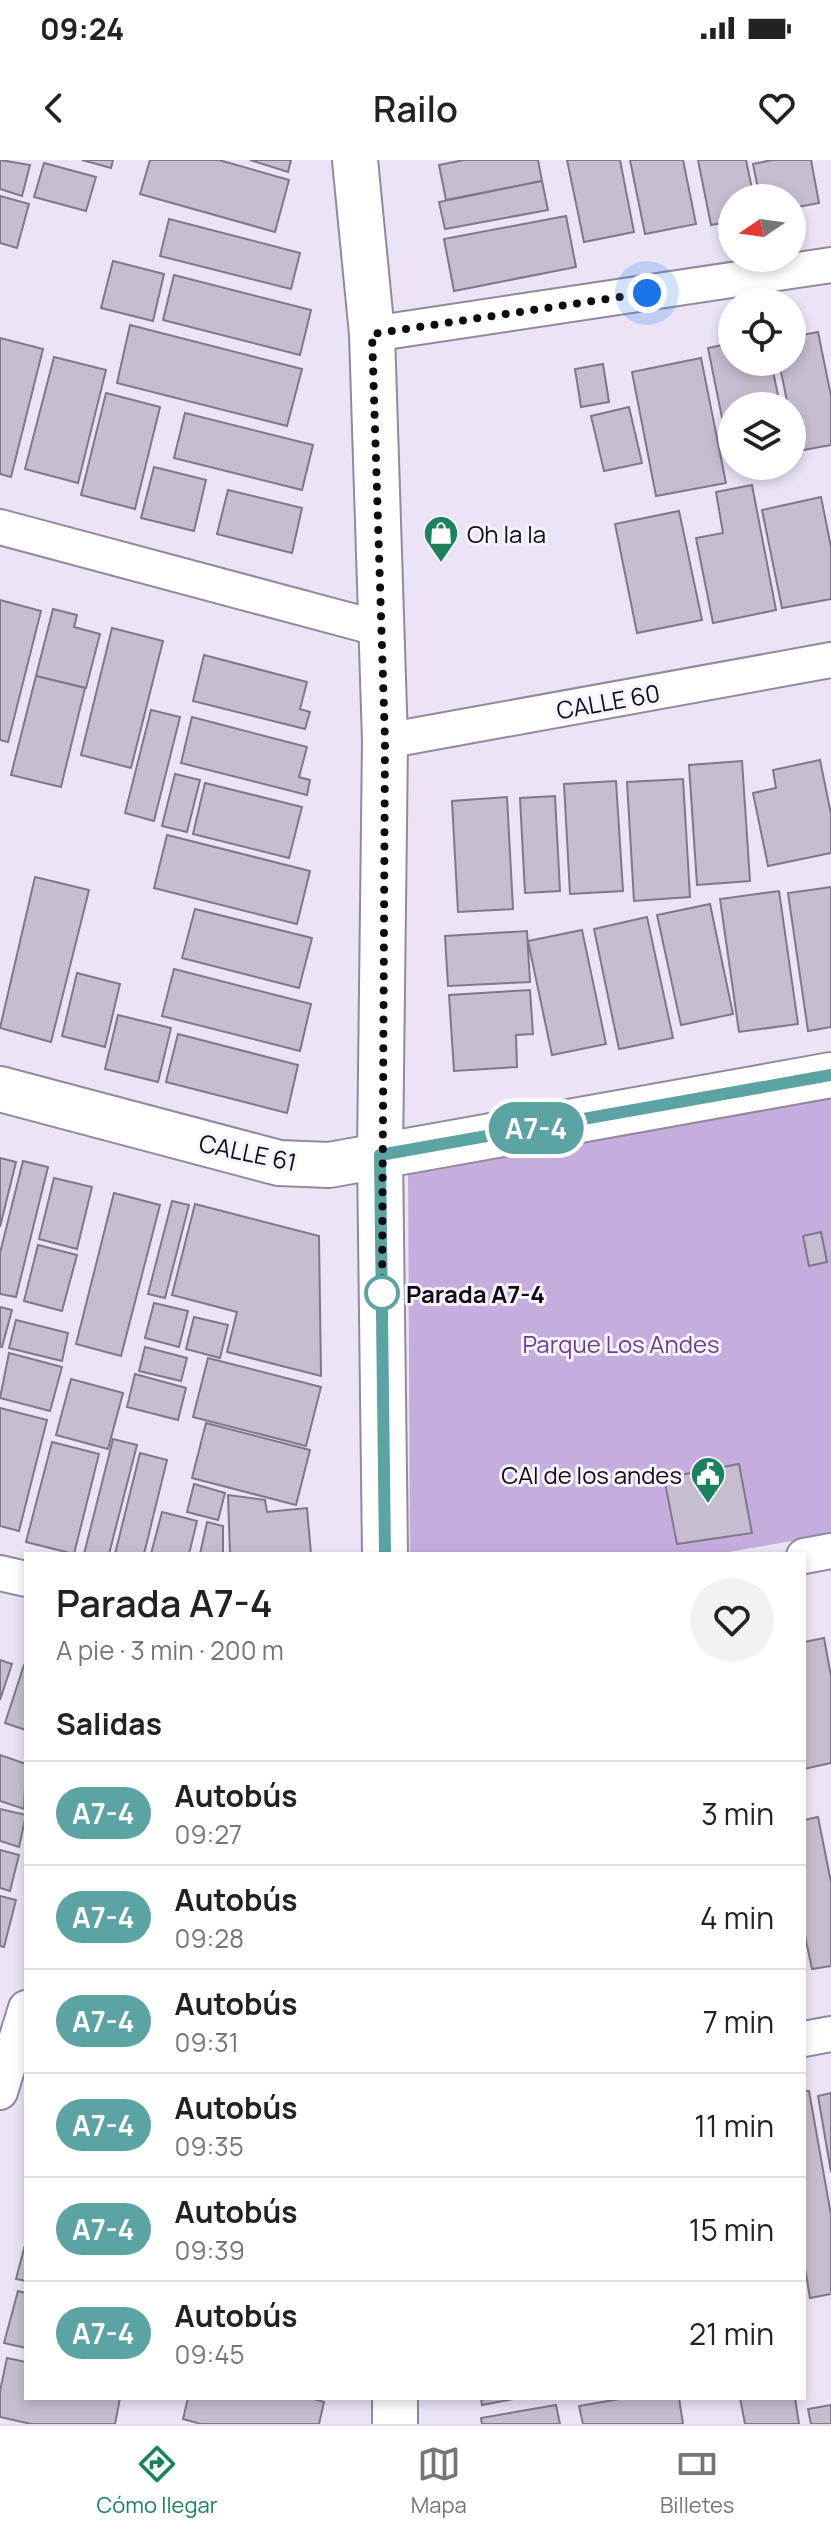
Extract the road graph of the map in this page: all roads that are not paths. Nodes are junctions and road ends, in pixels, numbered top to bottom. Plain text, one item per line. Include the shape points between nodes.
1 (355, 160) edge
2 (831, 265) edge
3 (372, 334) junction
4 (0, 527) edge
5 (381, 629) junction
6 (831, 660) edge
7 (385, 741) junction
8 (831, 1075) edge
9 (0, 1089) edge
10 (380, 1155) junction
11 (831, 1551) edge
12 (385, 1552) edge
13 (806, 1556) edge
14 (0, 1573) edge
15 (24, 1579) edge
16 (24, 2015) edge
17 (831, 2034) edge
18 (806, 2039) edge
19 (0, 2093) edge
20 (24, 2100) edge
21 (395, 2400) edge
22 (395, 2424) edge

1 - 3 street
2 - 3 street
3 - 5 street
4 - 5 street
5 - 7 street
6 - 7 street, CALLE 60
7 - 10 street
8 - 10 street, CALLE 61
9 - 10 street, CALLE 61 via 279,1163 329,1165
10 - 12 street
11 - 13 street
14 - 15 street
16 - 19 street
17 - 18 street
19 - 20 street
21 - 22 street

